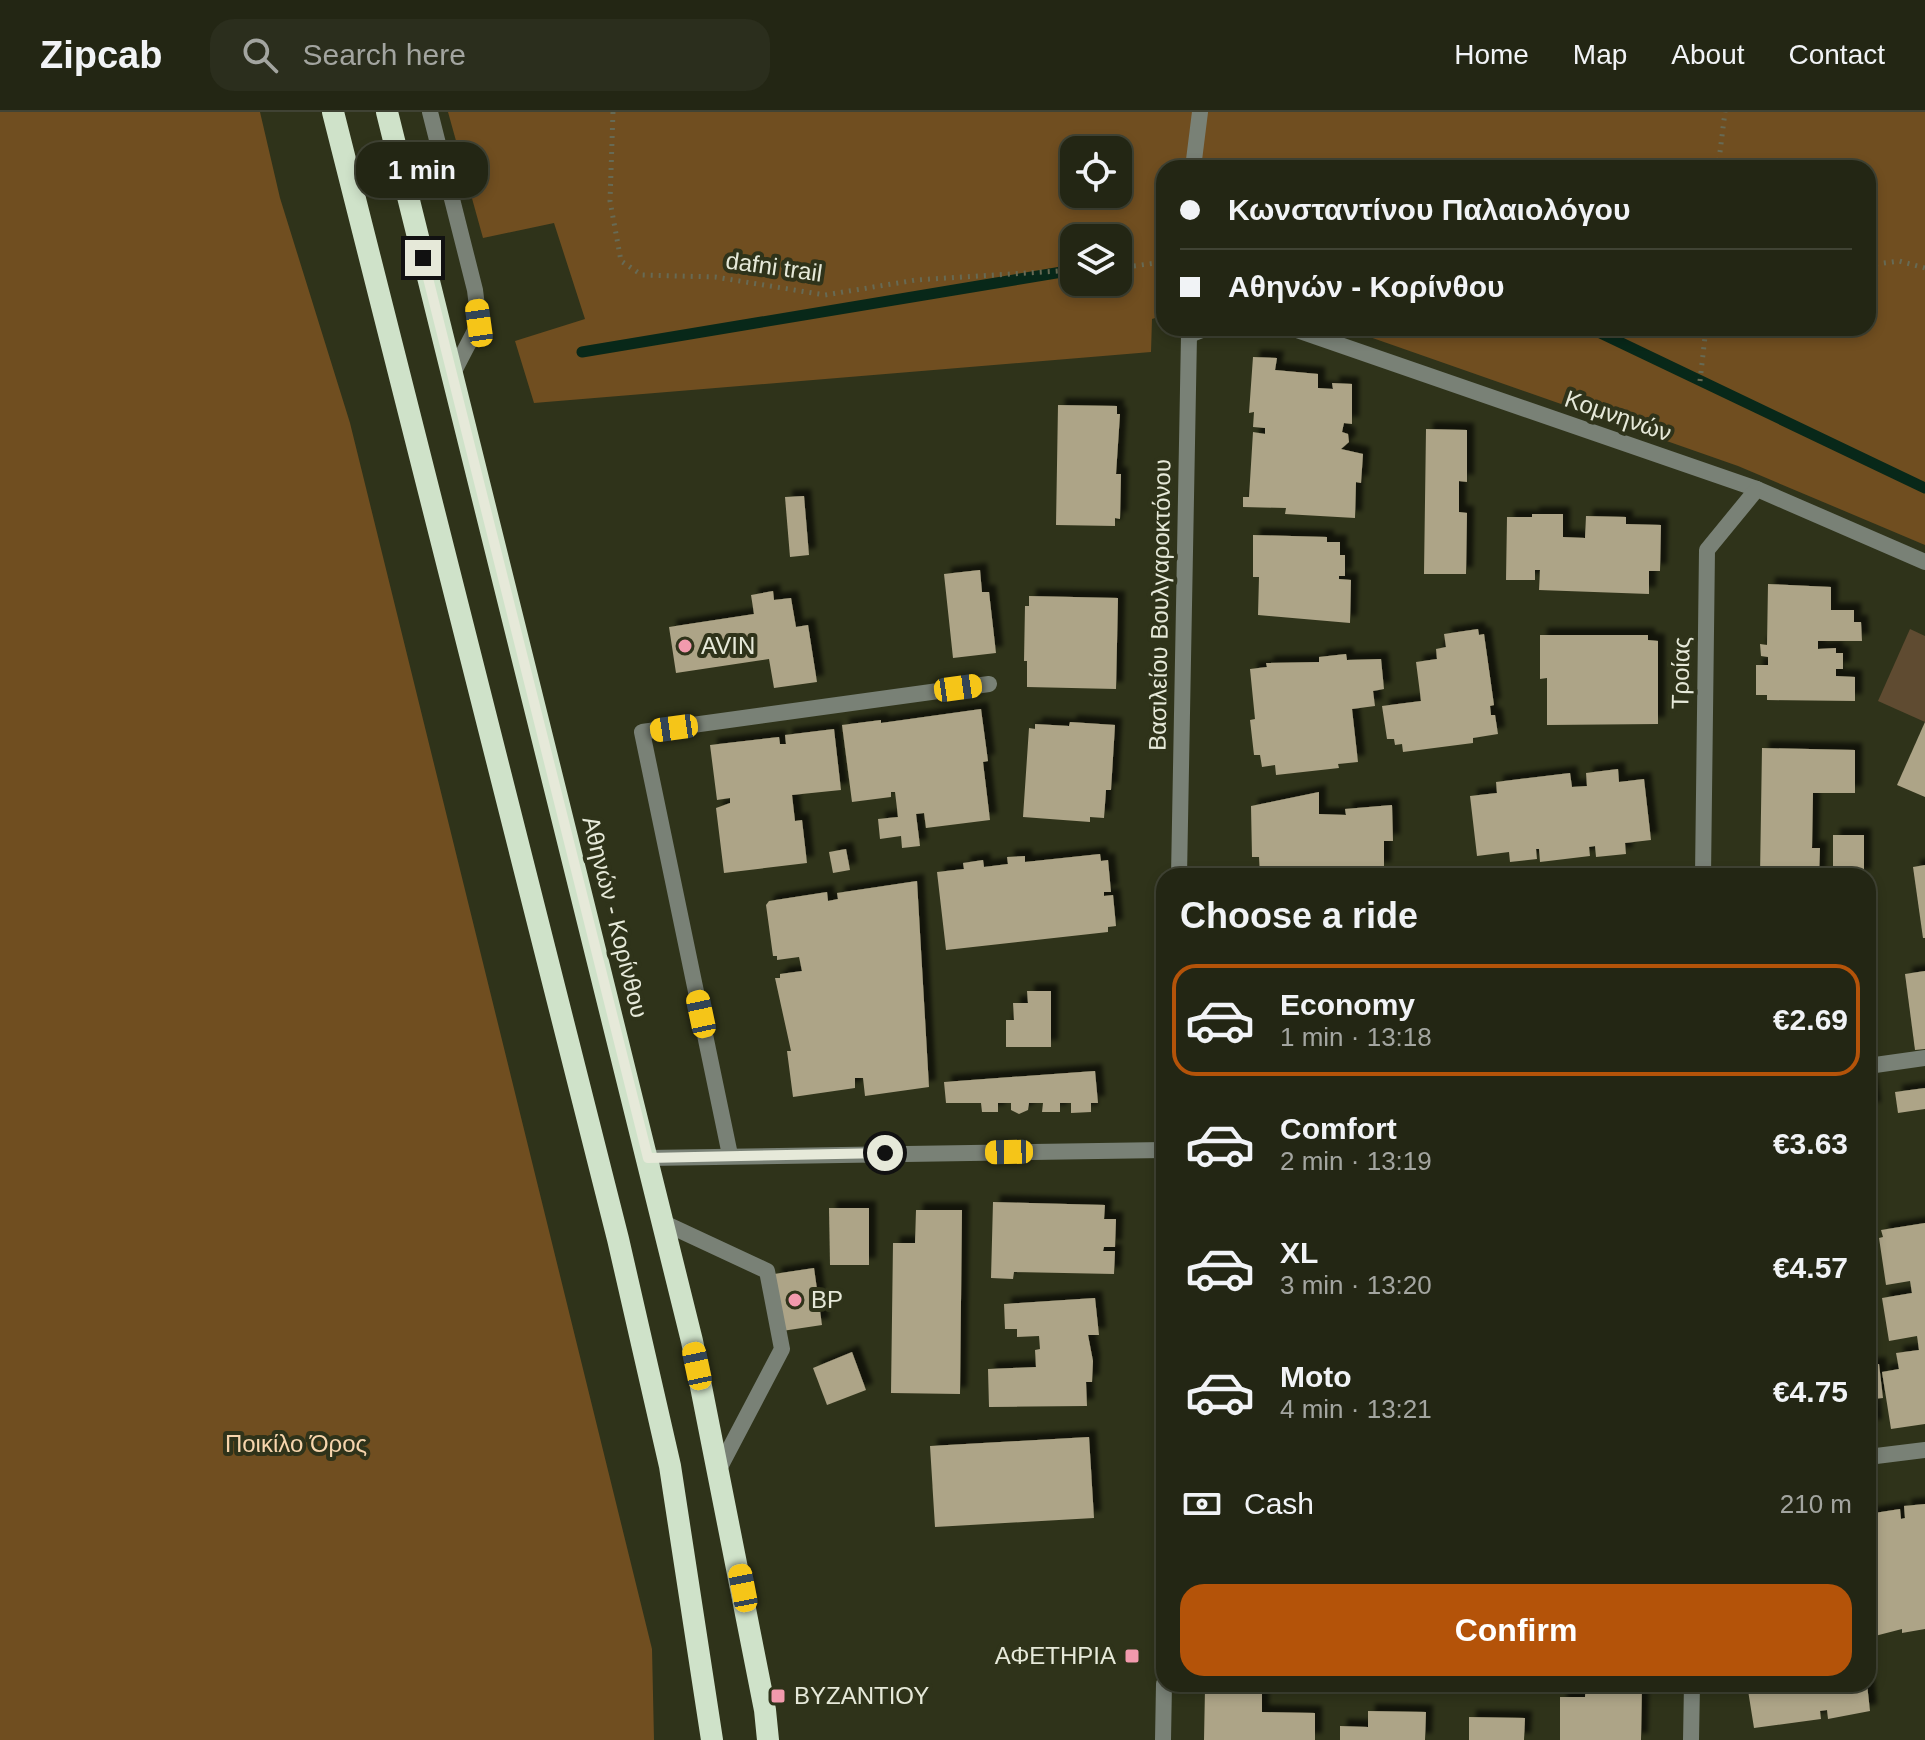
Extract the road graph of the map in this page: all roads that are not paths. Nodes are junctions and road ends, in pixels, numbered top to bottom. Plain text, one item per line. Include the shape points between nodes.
1 (333, 112) edge
2 (387, 112) edge
3 (430, 112) edge
4 (1200, 112) edge
5 (1194, 160) edge
6 (1190, 336) edge
7 (1314, 336) edge
8 (452, 375) junction
9 (1757, 489) junction
10 (1925, 562) edge
11 (989, 684) dead end
12 (1179, 868) edge
13 (1703, 868) edge
14 (1925, 1058) edge
15 (1876, 1065) edge
16 (1156, 1150) edge
17 (730, 1155) junction
18 (648, 1158) junction
19 (664, 1223) junction
20 (1925, 1450) edge
21 (1876, 1456) edge
22 (720, 1467) junction
23 (1164, 1692) edge
24 (1692, 1692) edge
25 (712, 1740) edge
26 (768, 1740) edge
27 (1163, 1740) edge
28 (1691, 1740) edge

1 - 25 highway via 618,1239 670,1466
2 - 8 highway, Αθηνών - Κορίνθου
3 - 8 street via 479,323
4 - 5 street
6 - 12 street, Βασιλείου Βουλγαροκτόνου
7 - 9 street, Κομνηνών
8 - 18 highway, Αθηνών - Κορίνθου
9 - 10 street, Κομνηνών
9 - 13 street, Τροίας via 1707,550
11 - 17 street via 642,732
14 - 15 street
16 - 17 street
17 - 18 street
18 - 19 highway, Αθηνών - Κορίνθου
19 - 22 highway, Αθηνών - Κορίνθου
19 - 22 street via 767,1271 782,1349
20 - 21 street
22 - 26 highway, Αθηνών - Κορίνθου
23 - 27 street
24 - 28 street

